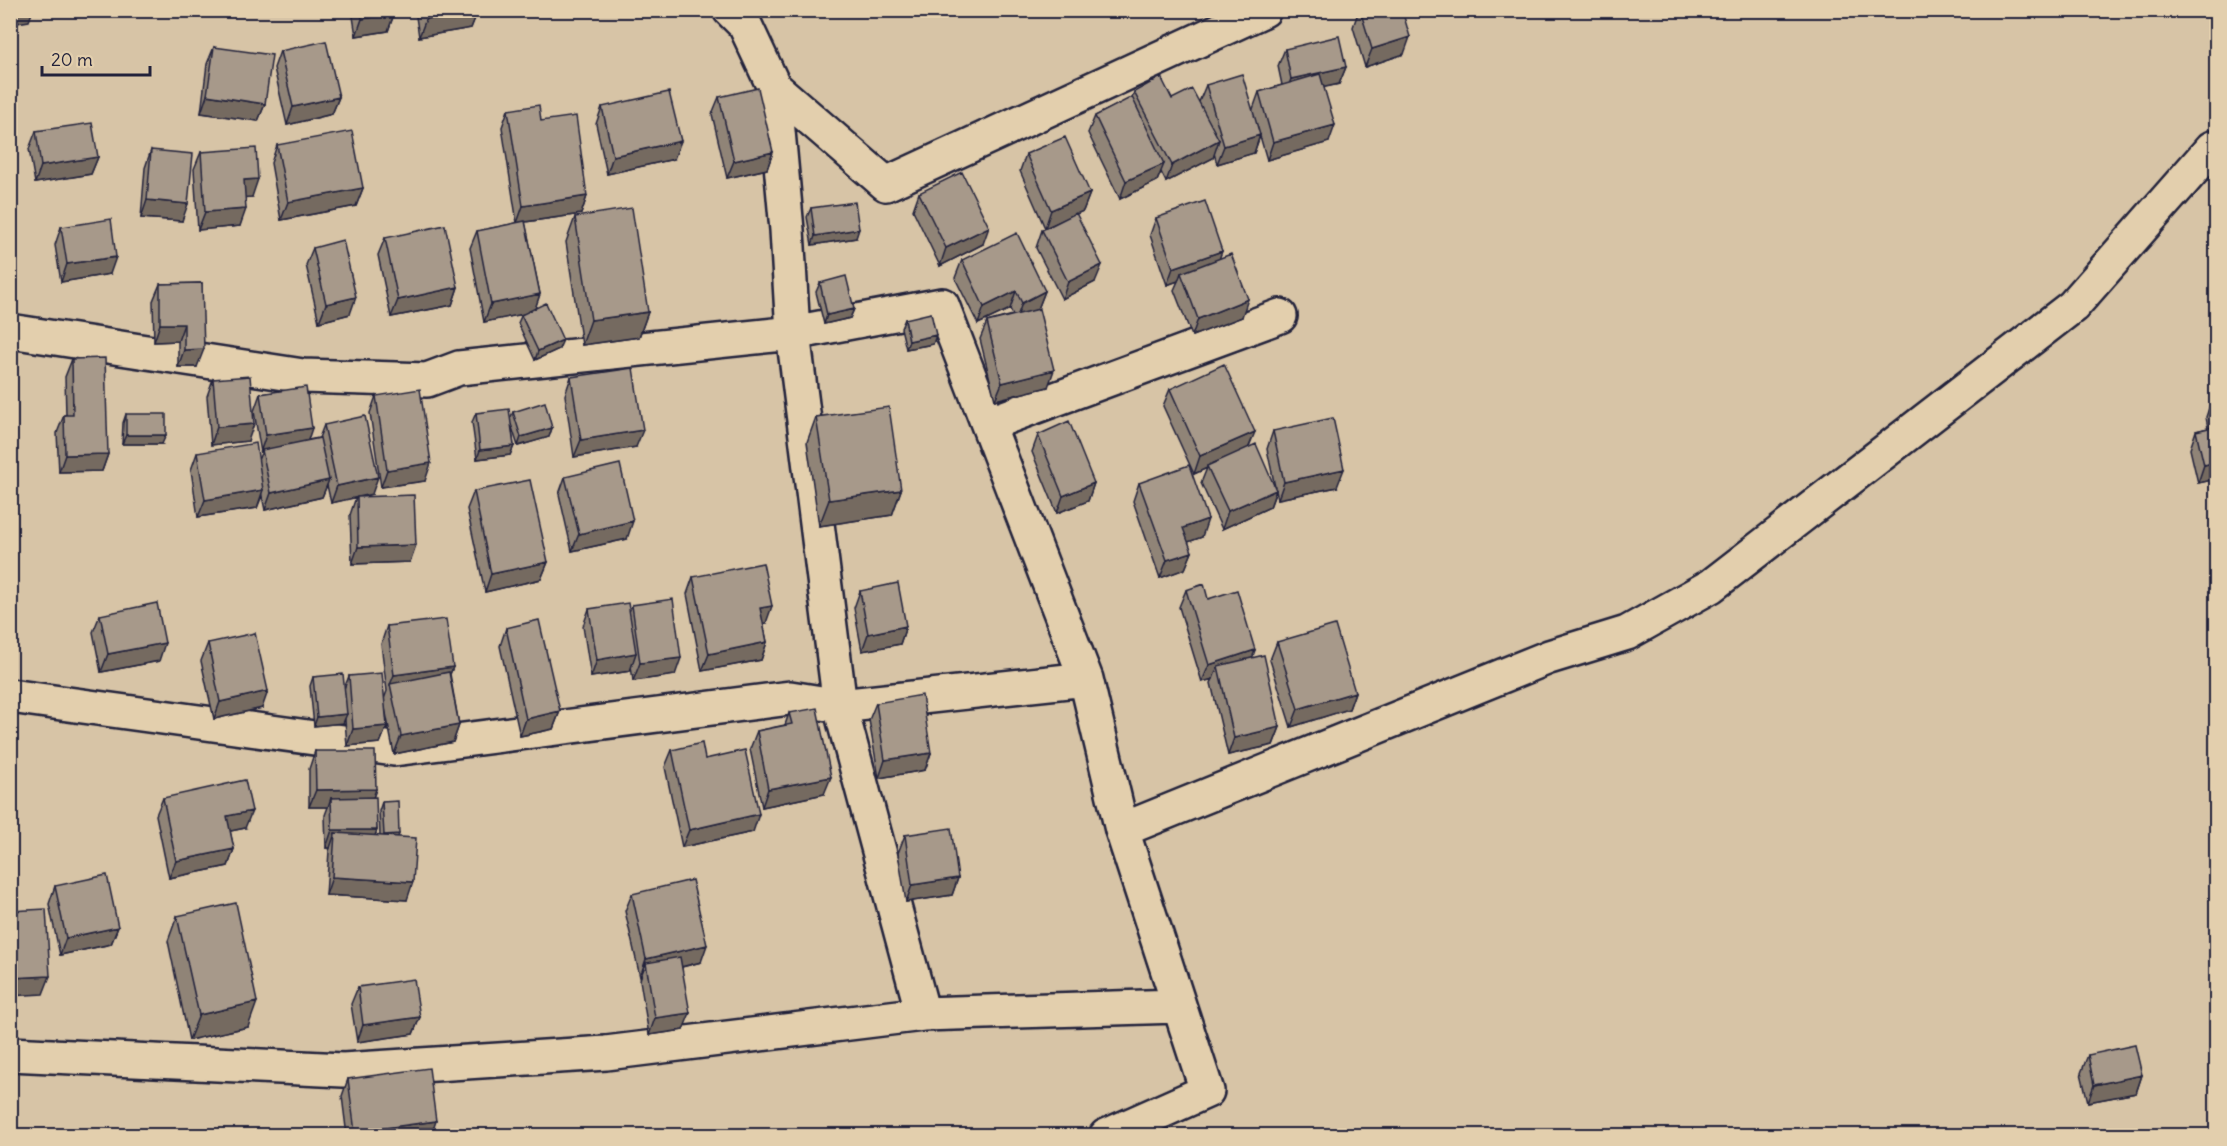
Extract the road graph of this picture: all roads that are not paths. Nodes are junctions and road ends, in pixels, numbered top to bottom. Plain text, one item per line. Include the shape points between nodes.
1 (730, 10) edge
2 (1264, 10) edge
3 (774, 87) junction
4 (2212, 148) dead end
5 (1280, 316) dead end
6 (10, 332) edge
7 (793, 333) junction
8 (988, 424) junction
9 (1086, 679) junction
10 (10, 696) edge
11 (840, 706) junction
12 (1122, 830) junction
13 (1178, 1006) junction
14 (923, 1014) junction
15 (10, 1054) edge
16 (1106, 1136) edge

1 - 3 street via 745,24
2 - 3 street via 886,184
3 - 7 street
4 - 12 street via 2073,306 1711,586 1627,633 1549,657
5 - 8 street
6 - 7 street via 303,376 427,380 459,368
7 - 8 street via 942,305
7 - 11 street
8 - 9 street
9 - 11 street
9 - 12 street
10 - 11 street via 394,749 790,698
11 - 14 street
12 - 13 street
13 - 14 street
13 - 16 street via 1206,1091
14 - 15 street via 606,1053 343,1070

